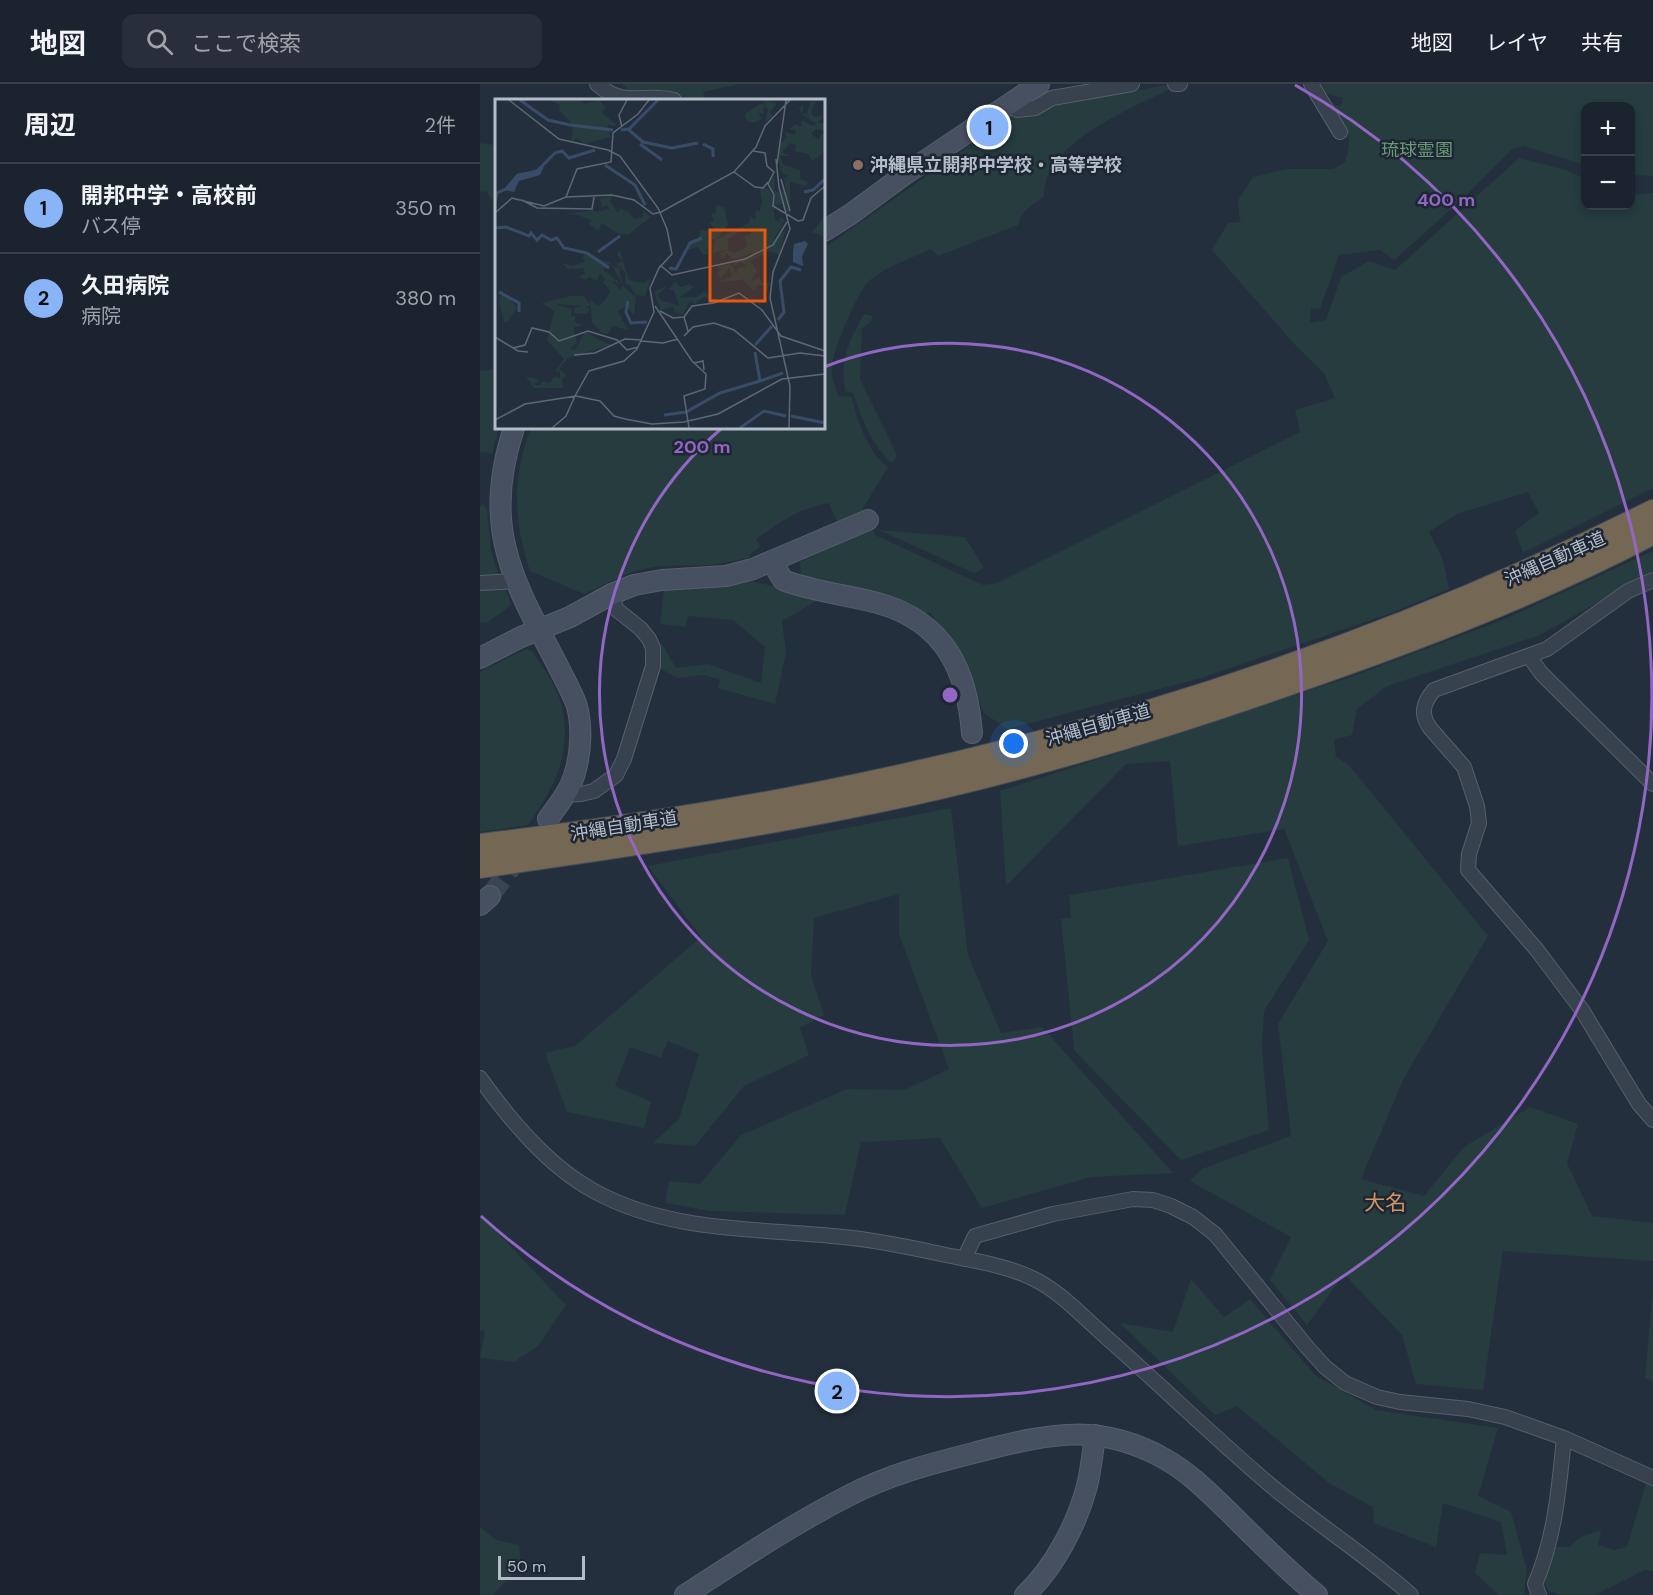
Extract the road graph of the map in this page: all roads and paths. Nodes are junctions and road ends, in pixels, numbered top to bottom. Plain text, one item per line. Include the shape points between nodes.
1 (597, 84) edge
2 (1039, 84) edge
3 (1132, 84) edge
4 (1311, 84) edge
5 (655, 99) edge
6 (1010, 103) junction
7 (1340, 132) dead end
8 (825, 230) edge
9 (514, 429) edge
10 (1653, 512) edge
11 (868, 519) dead end
12 (1653, 532) edge
13 (772, 562) junction
14 (1653, 580) edge
15 (517, 582) junction
16 (480, 583) edge
17 (612, 594) junction
18 (539, 629) junction
19 (1529, 656) junction
20 (480, 658) edge
21 (972, 733) dead end
22 (1083, 740) junction
23 (1653, 784) edge
24 (565, 795) junction
25 (548, 819) dead end
26 (480, 846) edge
27 (480, 866) edge
28 (481, 1081) edge
29 (1653, 1120) edge
30 (964, 1259) junction
31 (1095, 1435) junction
32 (1564, 1438) junction
33 (1653, 1478) edge
34 (685, 1595) edge
35 (1025, 1595) edge
36 (1317, 1595) edge
37 (1411, 1595) edge
38 (1539, 1595) edge

1 - 5 street via 617,97
2 - 6 street
3 - 6 street via 1052,98 1035,108 1017,110
4 - 7 street
6 - 8 street
9 - 15 street via 505,457 501,506 505,544
10 - 22 highway, 沖縄自動車道 via 1551,562 1443,608
11 - 13 street
12 - 22 highway, 沖縄自動車道 via 1444,627 1235,703
13 - 17 street via 726,576 662,580
13 - 21 street via 783,580 884,605 928,630 941,642 960,672 968,697
14 - 19 street via 1628,591 1563,639
15 - 16 street
15 - 18 street
17 - 18 street
17 - 24 street via 616,609 649,639 653,666 616,775 594,791
18 - 20 street
18 - 24 street via 579,715 580,747
19 - 23 street via 1541,673
19 - 29 street via 1434,690 1424,705 1425,721 1464,767 1478,806 1479,823 1468,870 1582,1010 1613,1064
22 - 26 highway, 沖縄自動車道 via 879,782 627,826
22 - 27 highway, 沖縄自動車道 via 997,772 866,803
24 - 25 street
28 - 30 street via 531,1140 572,1177 638,1211 699,1225 877,1241
30 - 32 street via 975,1236 1100,1204 1132,1198 1153,1200 1193,1217 1215,1234 1306,1347 1345,1383 1400,1402 1505,1417
30 - 37 street via 1028,1275 1046,1285 1264,1480
31 - 34 street via 1030,1439 923,1466 882,1481 804,1521
31 - 35 street via 1088,1484 1076,1517 1047,1569
31 - 36 street via 1138,1446 1168,1460 1207,1491
32 - 33 street
32 - 38 street via 1552,1531 1535,1584

